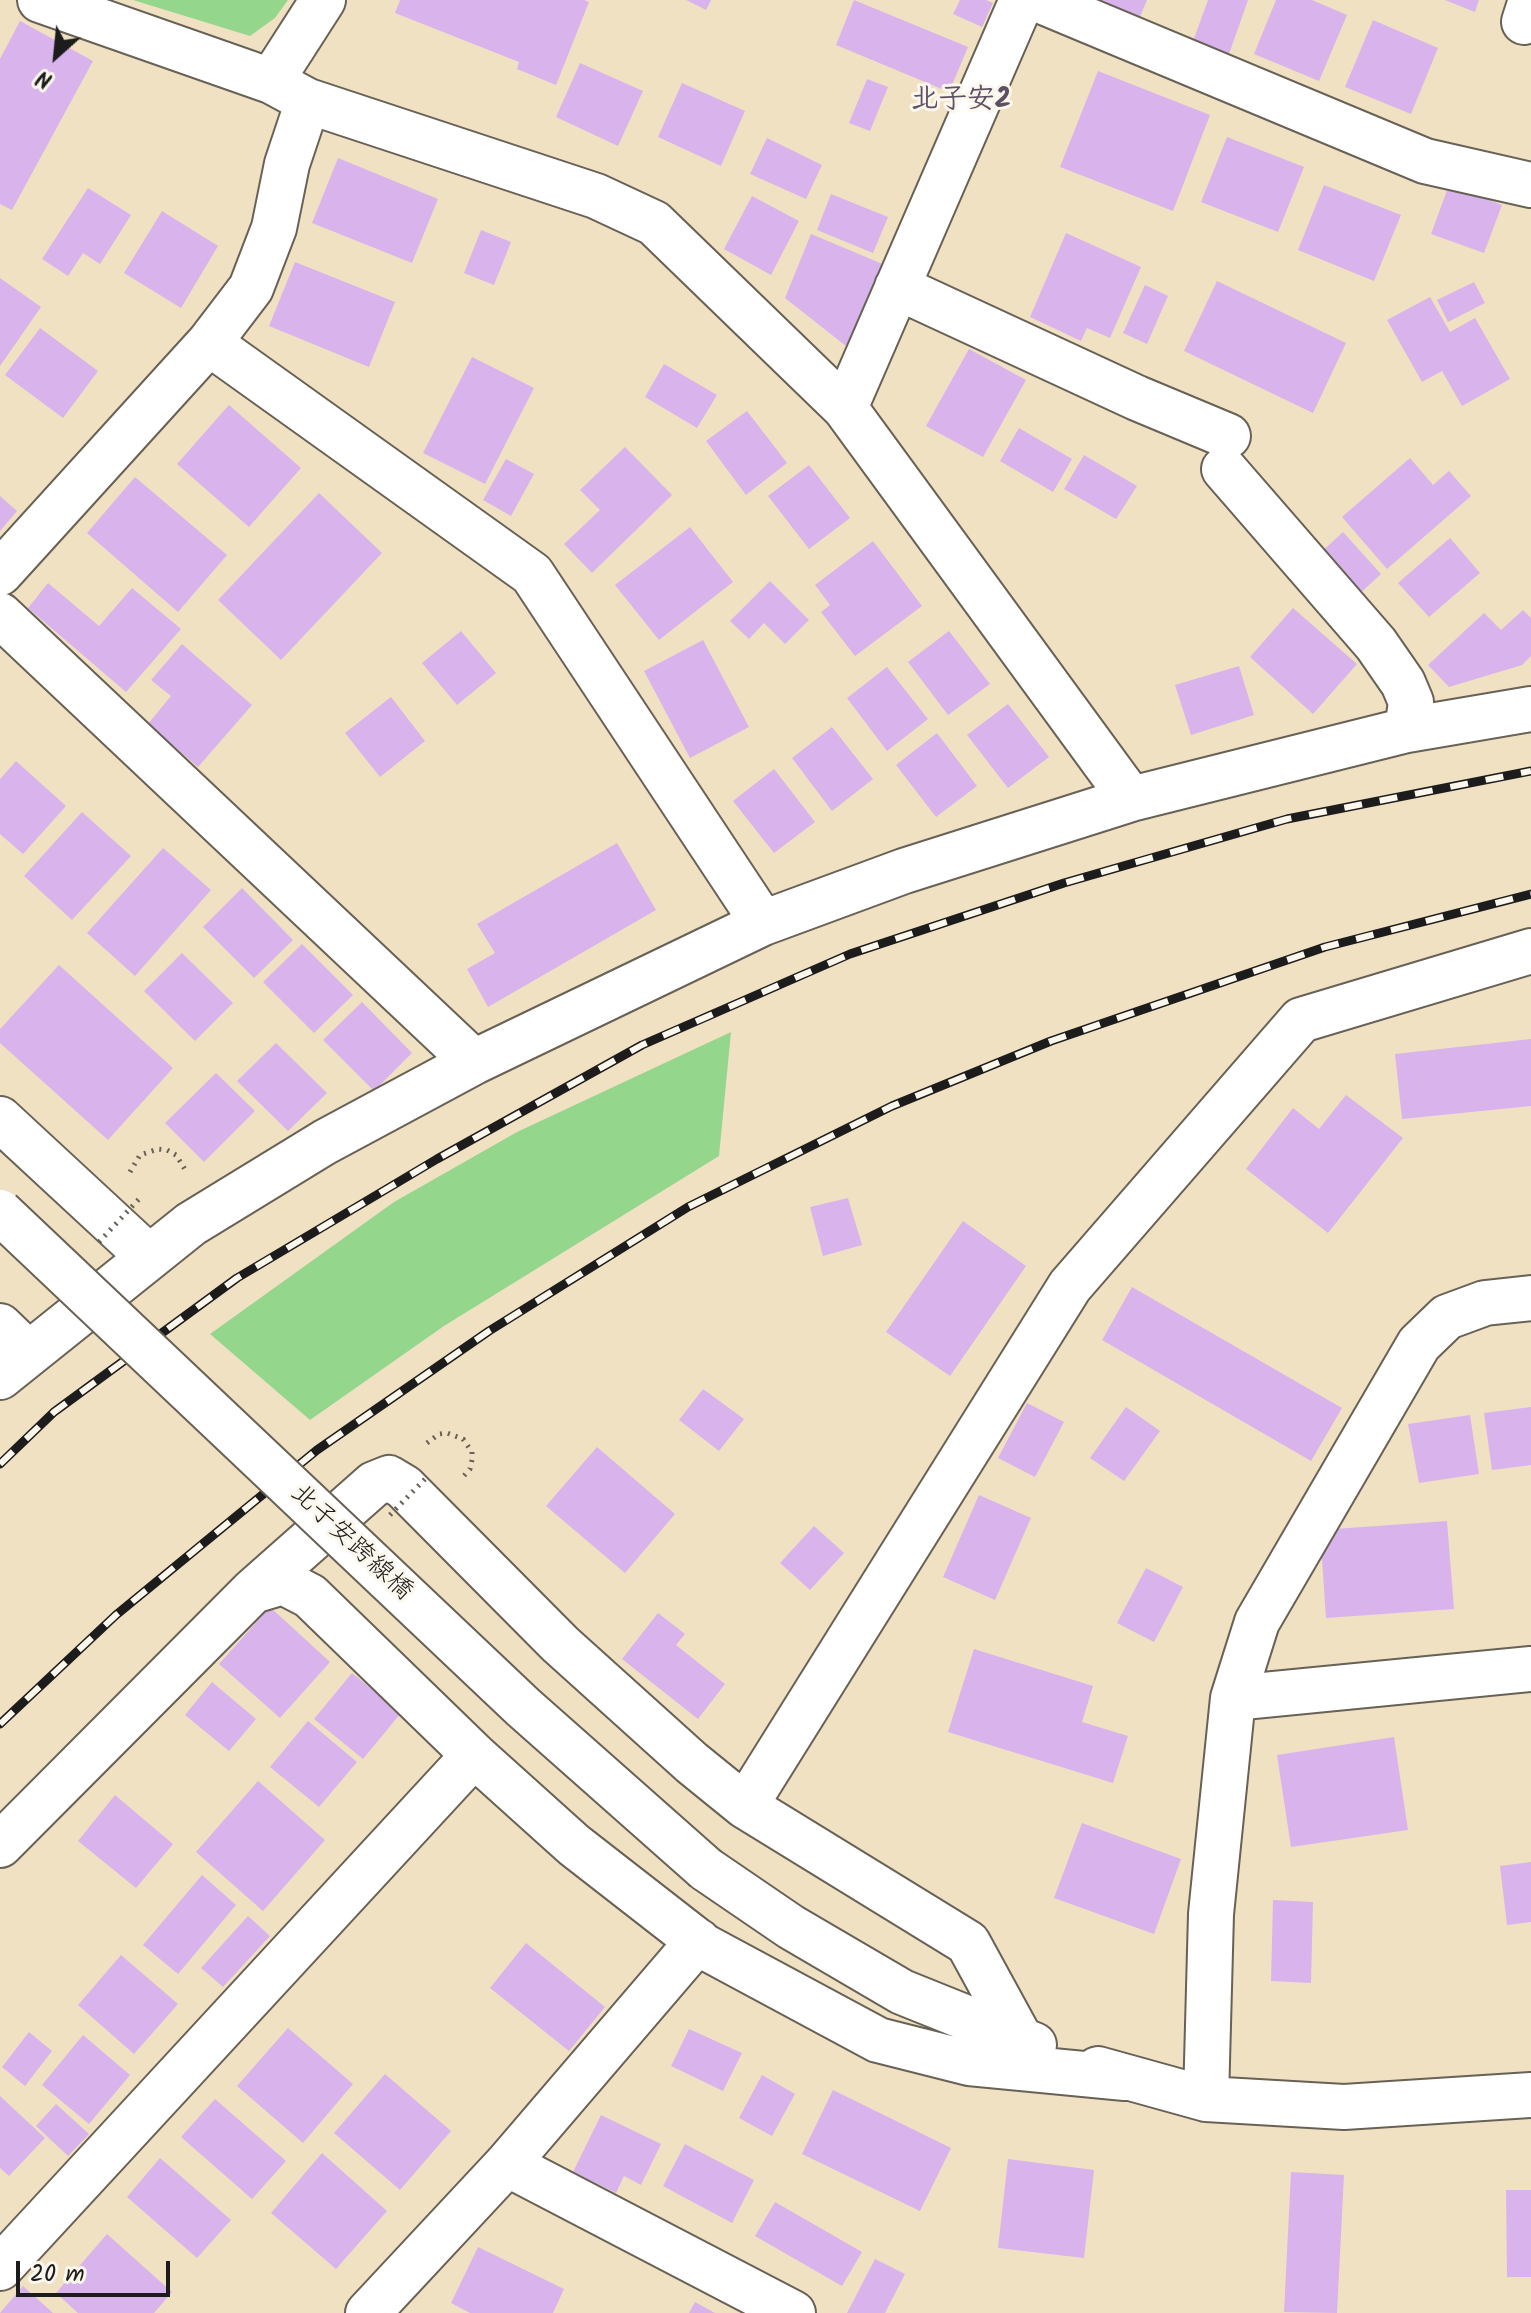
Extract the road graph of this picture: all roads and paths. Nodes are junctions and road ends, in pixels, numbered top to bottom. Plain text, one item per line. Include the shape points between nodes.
1 (40, 0) edge
2 (323, 0) edge
3 (1022, 0) edge
4 (1039, 0) edge
5 (289, 91) junction
6 (1531, 185) edge
7 (897, 287) junction
8 (209, 343) junction
9 (845, 408) junction
10 (0, 573) edge
11 (0, 615) edge
12 (1531, 709) edge
13 (1407, 730) junction
14 (1131, 799) junction
15 (763, 923) junction
16 (1531, 951) edge
17 (474, 1062) junction
18 (0, 1119) edge
19 (187, 1179) dead end
20 (130, 1182) dead end
21 (133, 1191) dead end
22 (0, 1212) edge
23 (95, 1246) dead end
24 (149, 1257) junction
25 (1531, 1298) edge
26 (9, 1352) edge
27 (428, 1476) dead end
28 (386, 1518) dead end
29 (253, 1591) junction
30 (1531, 1669) edge
31 (1233, 1698) junction
32 (474, 1755) junction
33 (745, 1806) junction
34 (0, 1845) edge
35 (698, 1941) junction
36 (1021, 2040) junction
37 (1125, 2078) junction
38 (1531, 2095) edge
39 (1206, 2099) junction
40 (507, 2164) junction
41 (0, 2268) edge
42 (368, 2313) edge
43 (793, 2313) edge

1 - 5 street
2 - 5 street
3 - 7 street
4 - 6 street via 1425,161
5 - 8 street via 287,164 274,228 251,288
5 - 9 street via 596,196 654,223
7 - 9 street
7 - 13 street via 1137,398 1226,452 1403,683 1411,702
8 - 10 street
8 - 15 street via 532,574
9 - 14 street
11 - 17 street
12 - 13 street
13 - 14 street
14 - 15 street via 904,871
15 - 17 street
16 - 33 street via 1301,1020 1070,1286
17 - 24 street via 325,1142 191,1224
18 - 24 street
19 - 20 path via 182,1161 158,1149 140,1155
21 - 23 path, bridge via 139,1199
22 - 36 street, 北子安跨線橋, bridge via 523,1707 706,1869 902,1992
24 - 26 street
25 - 31 street via 1485,1303 1447,1317 1419,1344 1257,1622
27 - 28 path, bridge
29 - 32 street via 283,1582 310,1596
29 - 33 street via 374,1484 389,1478 560,1644
29 - 34 street
30 - 31 street
31 - 39 street via 1211,1914
32 - 35 street via 574,1845
32 - 41 street
33 - 36 street via 968,1943
35 - 37 street via 878,2040 969,2063
35 - 40 street
36 - 37 street, 北子安跨線橋
37 - 39 street
38 - 39 street via 1344,2107
40 - 42 street
40 - 43 street

